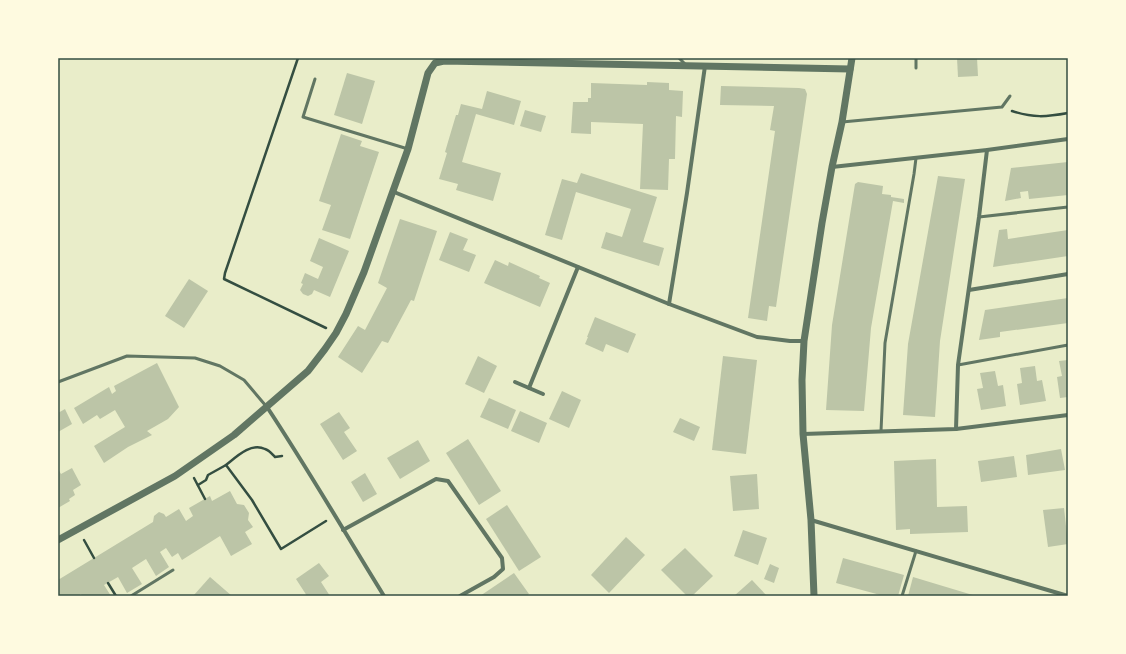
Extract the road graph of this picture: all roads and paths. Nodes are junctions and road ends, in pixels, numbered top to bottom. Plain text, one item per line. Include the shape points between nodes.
1 (298, 58) edge
2 (679, 58) edge
3 (852, 58) edge
4 (916, 58) edge
5 (577, 60) edge
6 (687, 66) junction
7 (705, 66) junction
8 (916, 68) dead end
9 (850, 69) junction
10 (315, 79) dead end
11 (1010, 96) dead end
12 (1002, 107) junction
13 (1068, 113) edge
14 (842, 122) junction
15 (1068, 139) edge
16 (408, 149) junction
17 (987, 150) junction
18 (916, 158) junction
19 (832, 168) junction
20 (394, 192) junction
21 (1068, 207) edge
22 (979, 217) junction
23 (578, 267) junction
24 (1068, 274) edge
25 (969, 290) junction
26 (669, 304) junction
27 (336, 333) junction
28 (804, 341) junction
29 (1068, 345) edge
30 (958, 365) junction
31 (58, 382) edge
32 (515, 382) dead end
33 (529, 388) junction
34 (543, 394) dead end
35 (267, 407) junction
36 (1068, 415) edge
37 (956, 429) junction
38 (881, 431) junction
39 (803, 434) junction
40 (282, 456) dead end
41 (226, 465) junction
42 (194, 477) dead end
43 (198, 485) junction
44 (205, 499) dead end
45 (326, 520) dead end
46 (811, 520) junction
47 (78, 529) junction
48 (343, 530) junction
49 (58, 540) edge
50 (916, 551) junction
51 (94, 558) dead end
52 (173, 570) dead end
53 (108, 582) dead end
54 (116, 596) edge
55 (131, 596) edge
56 (384, 596) edge
57 (460, 596) edge
58 (814, 596) edge
59 (902, 596) edge
60 (1068, 596) edge

1 - 27 path via 224,279
2 - 6 lane
3 - 9 street
4 - 8 lane
5 - 6 street
5 - 16 street via 435,63 428,73
6 - 7 street
7 - 9 street
7 - 26 street
9 - 14 street
10 - 16 lane via 303,118
11 - 12 lane
12 - 13 path via 1022,114 1046,117
12 - 14 lane
14 - 19 street
15 - 17 street
16 - 20 street
17 - 18 street
17 - 22 street
18 - 19 street
18 - 38 lane via 885,343
19 - 28 street
20 - 23 street
20 - 27 street via 364,272
21 - 22 lane
22 - 25 street
23 - 26 street
23 - 33 street
24 - 25 street
25 - 30 street
26 - 28 street via 757,337 790,342
27 - 35 street via 308,371
28 - 39 street
29 - 30 lane
30 - 37 street
31 - 35 lane via 127,356 195,358 220,366 244,380
32 - 33 street
33 - 34 street
35 - 47 street via 234,436 175,476
35 - 48 street
36 - 37 street
37 - 38 street
38 - 39 street
39 - 46 street
40 - 41 path via 275,457 258,447 243,452
41 - 43 path via 208,475 206,480
41 - 45 path via 252,500 281,549
42 - 43 path
43 - 44 path
46 - 50 street
46 - 58 street
47 - 49 street
47 - 51 path
48 - 56 street
48 - 57 street via 436,479 448,481 502,558 503,568 494,577
50 - 59 lane
50 - 60 street
52 - 55 lane
53 - 54 path

